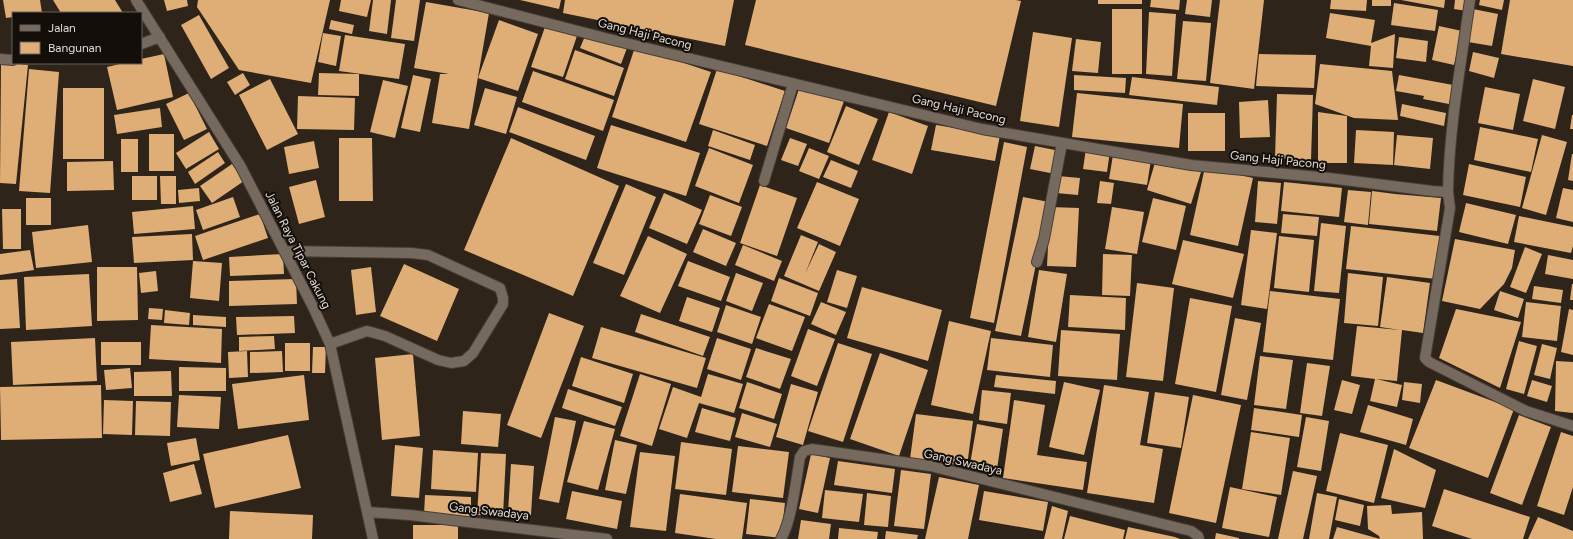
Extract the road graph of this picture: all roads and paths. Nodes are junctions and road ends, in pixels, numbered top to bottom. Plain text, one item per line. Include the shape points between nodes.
1 (136, 0) edge
2 (458, 0) edge
3 (1470, 0) edge
4 (481, 3) edge
5 (160, 37) junction
6 (142, 44) edge
7 (0, 59) edge
8 (12, 60) edge
9 (793, 84) junction
10 (1062, 143) junction
11 (764, 181) dead end
12 (1448, 192) junction
13 (284, 251) junction
14 (1037, 262) dead end
15 (330, 344) junction
16 (1573, 426) edge
17 (368, 512) junction
18 (373, 539) edge
19 (607, 539) edge
20 (781, 539) edge
21 (1199, 539) edge

1 - 5 street, Jalan Raya Tipar Cakung
2 - 4 street, Gang Haji Pacong
3 - 12 street via 1456,95
4 - 9 street, Gang Haji Pacong via 609,39
5 - 6 street
5 - 13 street, Jalan Raya Tipar Cakung via 241,167
7 - 8 street
9 - 10 street, Gang Haji Pacong via 982,129
9 - 11 street
10 - 12 street, Gang Haji Pacong via 1192,165
10 - 14 street
12 - 16 street via 1450,208 1425,358 1428,362 1526,411
13 - 15 street, Jalan Raya Tipar Cakung
13 - 15 street via 411,252 428,255 500,288 502,293 502,304 473,353 464,361 451,363 438,360 385,336 367,332
15 - 17 street, Jalan Raya Tipar Cakung
17 - 18 street, Jalan Raya Tipar Cakung
17 - 19 street, Gang Swadaya
20 - 21 street, Gang Swadaya via 790,510 800,457 804,451 812,449 930,466 1192,531

